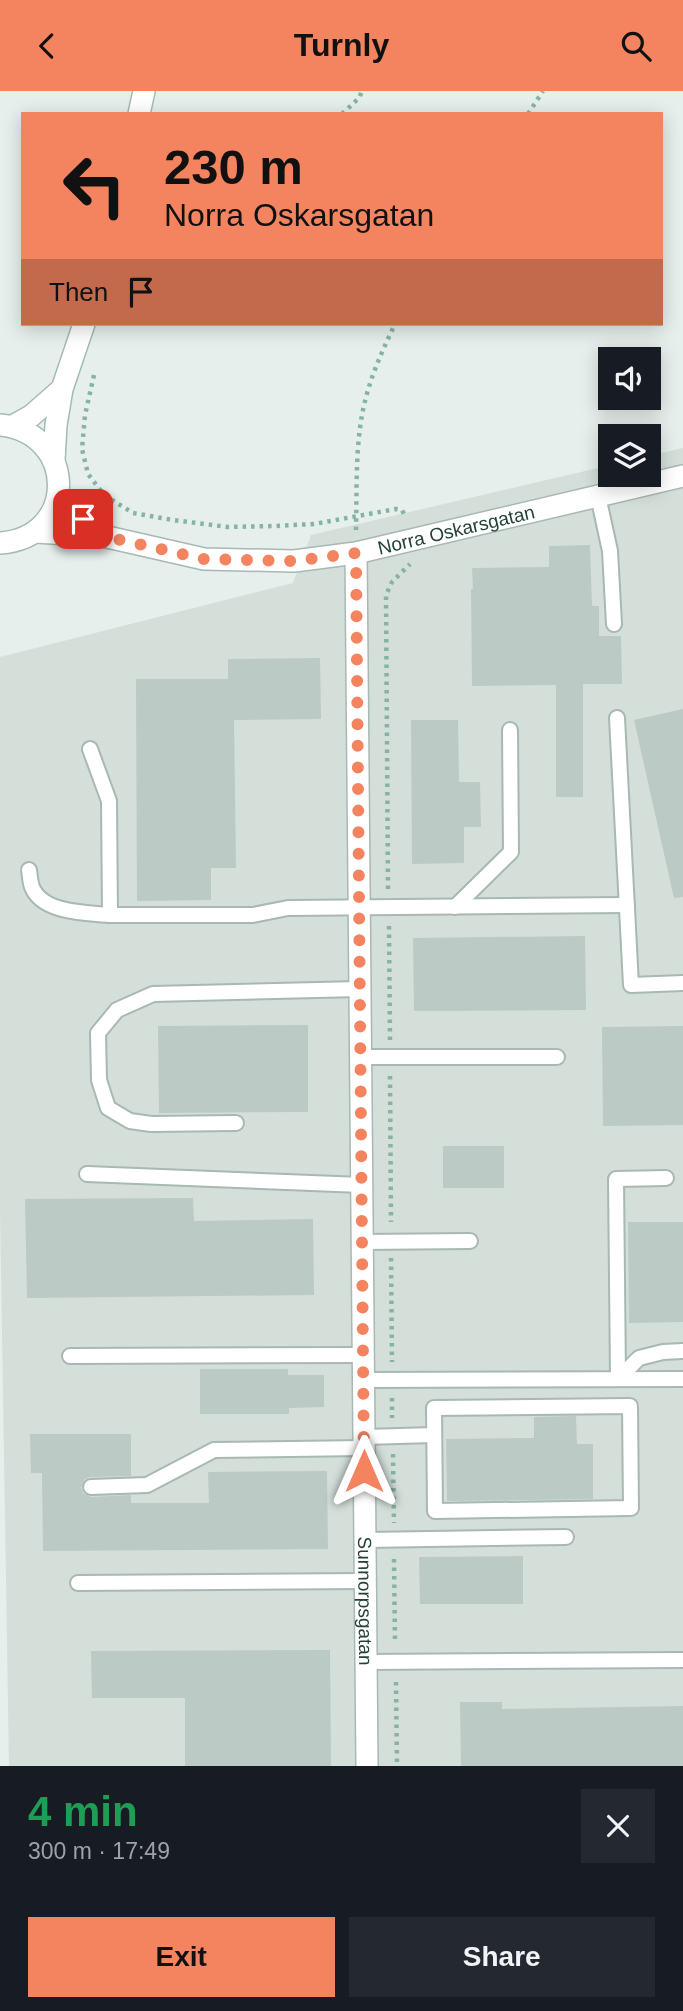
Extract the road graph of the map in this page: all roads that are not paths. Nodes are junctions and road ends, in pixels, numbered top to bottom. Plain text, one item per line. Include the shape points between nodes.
1 (144, 91) edge
2 (139, 112) edge
3 (83, 326) edge
4 (62, 389) junction
5 (7, 426) edge
6 (54, 460) junction
7 (683, 476) edge
8 (58, 496) junction
9 (598, 496) junction
10 (35, 532) junction
11 (103, 536) junction
12 (0, 543) edge
13 (356, 553) junction
14 (614, 624) dead end
15 (617, 718) dead end
16 (510, 730) dead end
17 (90, 749) dead end
18 (29, 870) dead end
19 (627, 905) junction
20 (455, 907) junction
21 (359, 908) junction
22 (110, 915) junction
23 (683, 983) edge
24 (360, 989) junction
25 (360, 1057) junction
26 (558, 1057) dead end
27 (236, 1123) dead end
28 (87, 1174) dead end
29 (666, 1178) dead end
30 (362, 1185) junction
31 (470, 1241) dead end
32 (362, 1242) junction
33 (683, 1351) edge
34 (363, 1355) junction
35 (69, 1356) dead end
36 (618, 1379) junction
37 (683, 1379) edge
38 (364, 1380) junction
39 (434, 1435) junction
40 (364, 1443) junction
41 (91, 1487) dead end
42 (566, 1537) dead end
43 (365, 1540) junction
44 (365, 1581) junction
45 (78, 1583) dead end
46 (683, 1660) edge
47 (366, 1661) junction
48 (367, 1766) edge

1 - 2 street
3 - 4 street
4 - 5 street via 32,416
4 - 6 street
5 - 6 street via 37,438
6 - 8 street
7 - 9 street, Norra Oskarsgatan
8 - 10 street via 50,516
8 - 11 street, Norra Oskarsgatan
9 - 13 street, Norra Oskarsgatan
9 - 14 lane via 610,551
10 - 11 street, Norra Oskarsgatan
10 - 12 street
11 - 13 street, Norra Oskarsgatan via 204,559 294,561
13 - 21 street, Sunnorpsgatan
15 - 19 lane
16 - 20 lane via 511,852
17 - 22 lane via 109,801
18 - 22 lane via 32,888 48,905
19 - 20 lane
19 - 23 lane via 631,985
20 - 21 lane
21 - 22 lane via 288,908 253,915
21 - 24 street, Sunnorpsgatan
24 - 25 street, Sunnorpsgatan
24 - 27 lane via 153,993 117,1010 98,1033 99,1080 108,1108 130,1121 152,1124
25 - 26 lane
25 - 30 street, Sunnorpsgatan
28 - 30 lane
29 - 36 lane via 616,1179
30 - 32 street, Sunnorpsgatan
31 - 32 lane
32 - 34 street, Sunnorpsgatan
33 - 36 lane via 639,1358
34 - 35 lane
34 - 38 street, Sunnorpsgatan
36 - 37 lane
36 - 38 lane
38 - 40 street, Sunnorpsgatan
39 - 39 lane via 434,1408 630,1406 631,1509 435,1511
39 - 40 lane via 393,1436
40 - 41 lane via 214,1450 147,1485
40 - 43 street, Sunnorpsgatan
42 - 43 lane
43 - 44 street, Sunnorpsgatan
44 - 45 lane
44 - 47 street, Sunnorpsgatan
46 - 47 lane
47 - 48 street, Sunnorpsgatan

